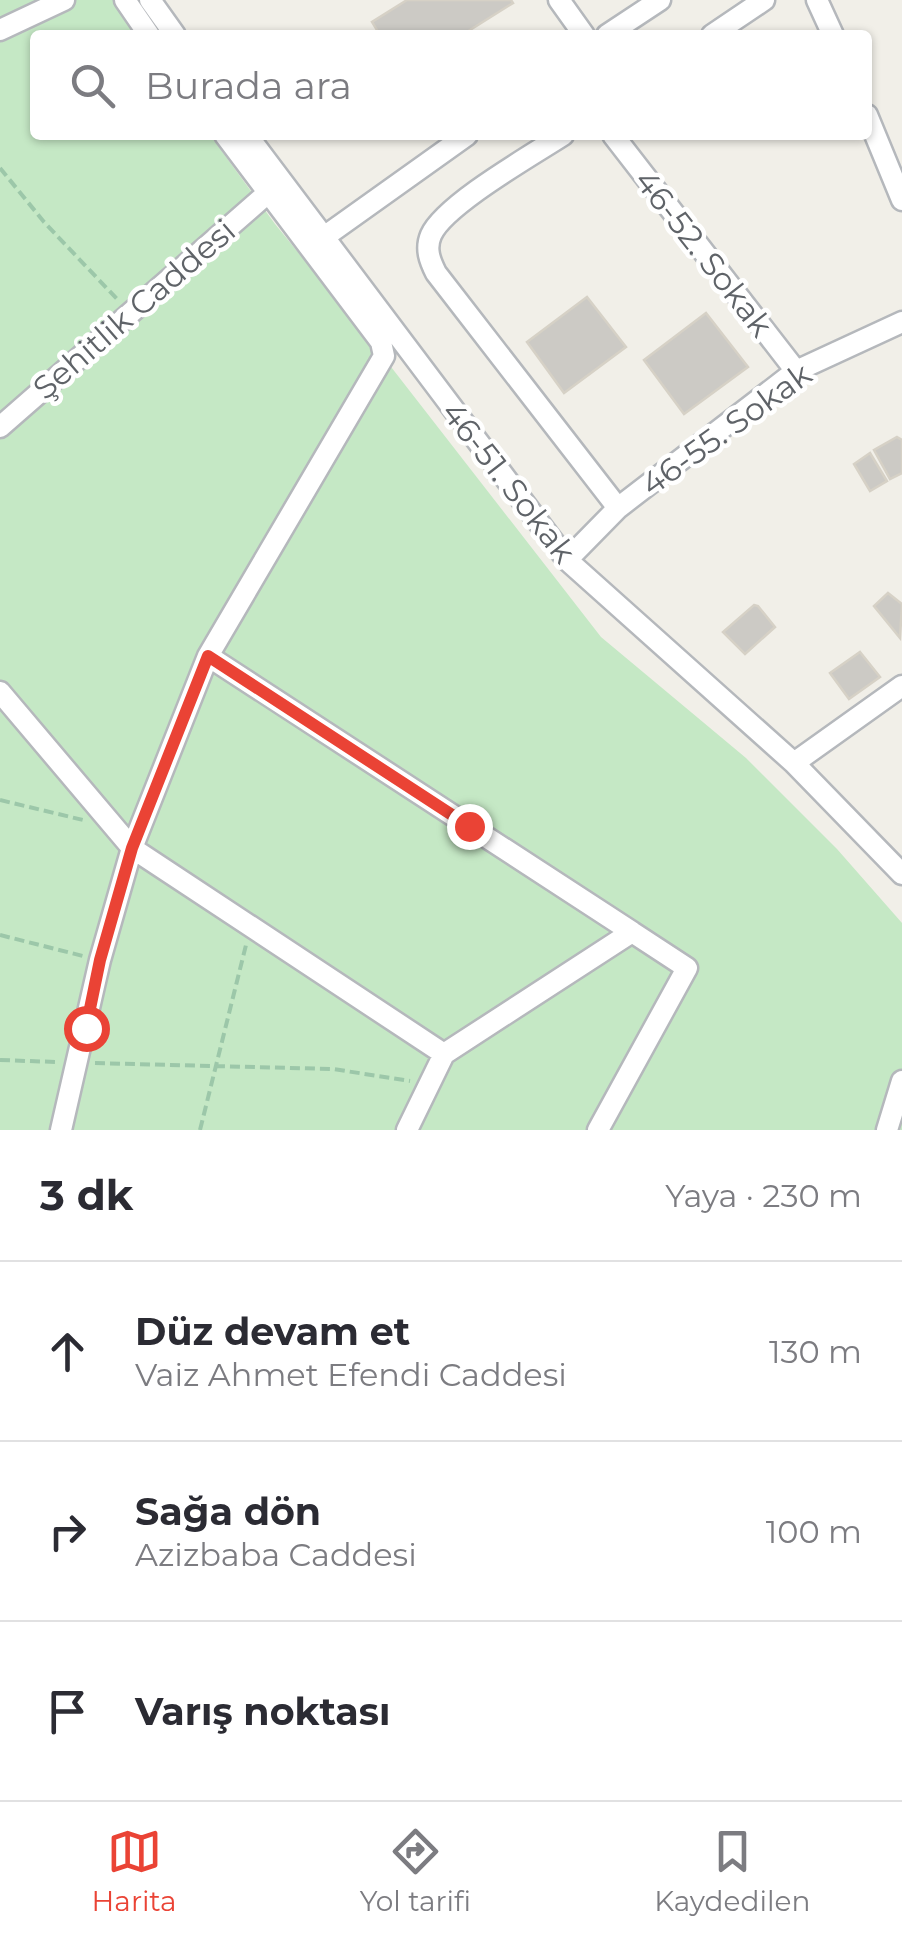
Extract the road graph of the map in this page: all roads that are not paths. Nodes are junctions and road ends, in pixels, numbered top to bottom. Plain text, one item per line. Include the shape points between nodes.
1 (64, 0) edge
2 (125, 0) edge
3 (150, 0) edge
4 (559, 0) edge
5 (660, 0) edge
6 (764, 0) edge
7 (817, 0) edge
8 (0, 30) edge
9 (145, 30) edge
10 (171, 30) edge
11 (580, 30) edge
12 (615, 30) edge
13 (719, 30) edge
14 (831, 30) edge
15 (872, 128) edge
16 (229, 140) edge
17 (251, 140) edge
18 (460, 140) edge
19 (556, 140) edge
20 (617, 140) edge
21 (268, 192) junction
22 (902, 200) edge
23 (324, 237) junction
24 (902, 322) edge
25 (796, 371) junction
26 (0, 427) edge
27 (618, 508) junction
28 (567, 560) junction
29 (208, 656) junction
30 (902, 686) edge
31 (0, 692) edge
32 (794, 763) junction
33 (132, 848) junction
34 (902, 874) edge
35 (632, 932) junction
36 (444, 1054) junction
37 (902, 1081) edge
38 (61, 1130) edge
39 (406, 1130) edge
40 (598, 1130) edge
41 (886, 1130) edge

1 - 8 street
2 - 9 street
3 - 10 street
4 - 11 street
5 - 12 street
6 - 13 street
7 - 14 street
15 - 22 street
16 - 21 street
17 - 23 street, 46-51. Sokak
18 - 23 street
19 - 27 street via 452,210 431,235 430,259
20 - 25 street, 46-52. Sokak
21 - 26 street, Şehitlik Caddesi
21 - 29 street via 381,342 384,356
23 - 28 street, 46-51. Sokak
24 - 25 street, 46-55. Sokak
25 - 27 street, 46-55. Sokak
27 - 28 street, 46-55. Sokak
28 - 32 street, 46-51. Sokak
29 - 33 street
29 - 35 street
30 - 32 street
31 - 33 street
32 - 34 street, 46-51. Sokak
33 - 36 street
33 - 38 street
35 - 36 street
35 - 40 street via 687,968
36 - 39 street
37 - 41 street

